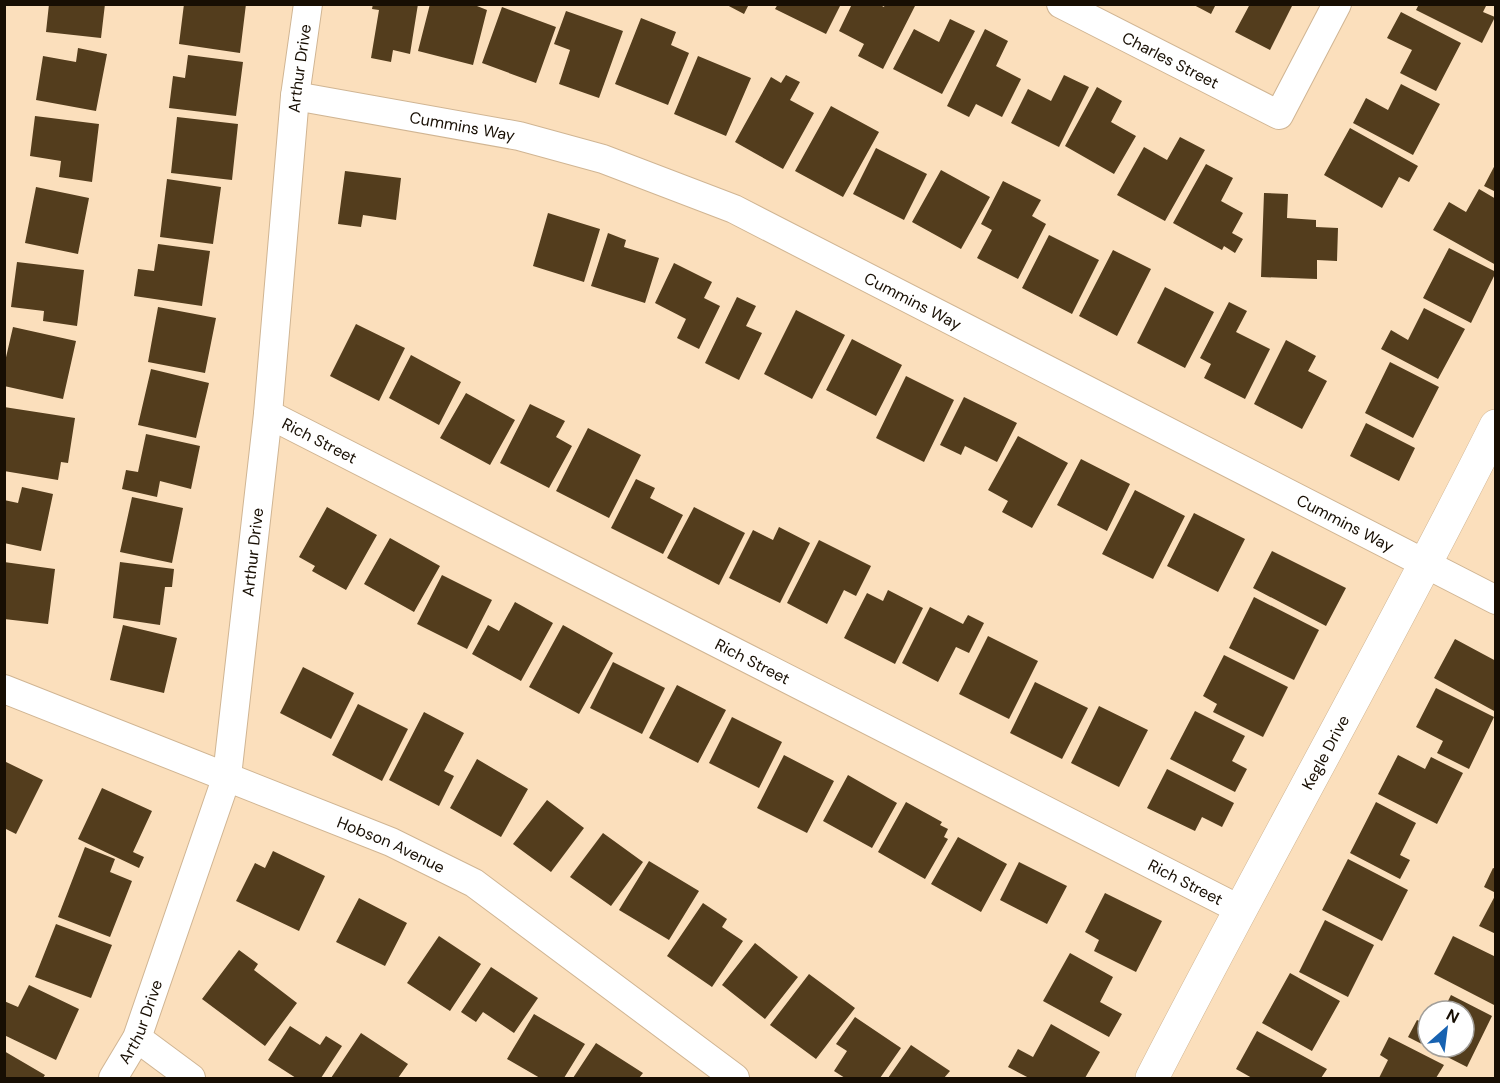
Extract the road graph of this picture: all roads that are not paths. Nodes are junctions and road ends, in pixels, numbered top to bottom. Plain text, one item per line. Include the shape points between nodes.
1 (308, 4) edge
2 (1060, 4) edge
3 (1337, 4) edge
4 (295, 96) junction
5 (268, 414) junction
6 (1496, 426) edge
7 (1427, 565) junction
8 (1496, 600) edge
9 (4, 689) edge
10 (227, 776) junction
11 (1239, 909) junction
12 (137, 1038) junction
13 (113, 1078) edge
14 (191, 1078) edge
15 (735, 1078) edge
16 (1152, 1078) edge

1 - 4 street, Arthur Drive
2 - 3 street, Charles Street via 1279,115
4 - 5 street, Arthur Drive
4 - 7 street, Cummins Way via 519,136 603,159 734,209
5 - 10 street, Arthur Drive
5 - 11 street, Rich Street
6 - 7 street, Kegle Drive
7 - 8 street, Cummins Way
7 - 11 street, Kegle Drive
9 - 10 street, Hobson Avenue
10 - 12 street, Arthur Drive
10 - 15 street, Hobson Avenue via 391,843 474,883
11 - 16 street, Kegle Drive
12 - 13 street, Arthur Drive
12 - 14 street

